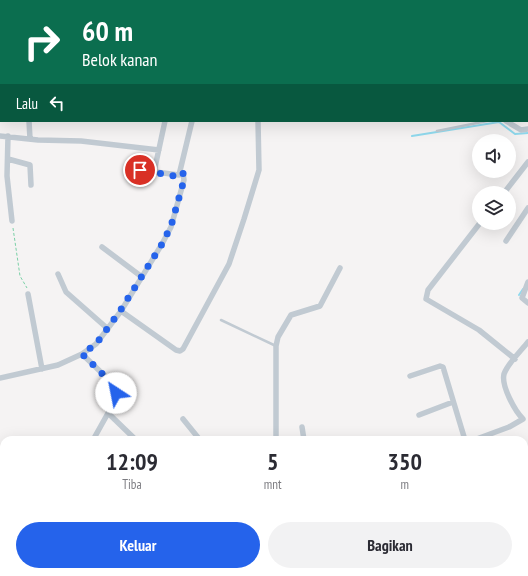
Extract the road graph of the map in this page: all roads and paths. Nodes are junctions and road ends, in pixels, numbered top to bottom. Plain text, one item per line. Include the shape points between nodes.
1 (29, 122) edge
2 (165, 122) edge
3 (192, 122) edge
4 (258, 122) edge
5 (483, 122) edge
6 (508, 122) edge
7 (528, 129) edge
8 (437, 131) dead end
9 (0, 136) edge
10 (8, 136) junction
11 (30, 139) junction
12 (159, 150) junction
13 (8, 159) junction
14 (528, 162) edge
15 (140, 170) dead end
16 (154, 172) junction
17 (181, 172) junction
18 (31, 185) dead end
19 (509, 186) edge
20 (528, 208) edge
21 (12, 221) joint
22 (475, 230) edge
23 (506, 241) dead end
24 (102, 247) dead end
25 (340, 268) dead end
26 (58, 274) dead end
27 (142, 277) junction
28 (528, 282) edge
29 (28, 294) joint
30 (528, 303) edge
31 (120, 311) junction
32 (221, 320) dead end
33 (108, 329) junction
34 (528, 342) edge
35 (276, 346) junction
36 (82, 354) junction
37 (515, 359) junction
38 (42, 369) junction
39 (410, 376) dead end
40 (0, 378) edge
41 (453, 402) junction
42 (108, 413) junction
43 (418, 415) dead end
44 (528, 415) edge
45 (183, 418) dead end
46 (523, 419) junction
47 (302, 427) dead end
48 (95, 436) edge
49 (132, 436) edge
50 (197, 436) edge
51 (276, 436) edge
52 (303, 436) edge
53 (464, 436) edge
54 (485, 436) edge

1 - 11 street
2 - 12 street
3 - 17 street
4 - 31 street via 259,170 244,219 229,264 183,349 176,350
5 - 8 lane
6 - 7 street via 521,130
9 - 10 street
10 - 11 street
10 - 13 street
11 - 12 street via 82,141
12 - 16 street
13 - 18 street via 30,165
13 - 21 street via 8,201
14 - 19 street
15 - 16 street
16 - 17 street via 178,176
17 - 27 street via 184,180 171,226
20 - 23 street
21 - 29 path via 20,276 26,284
22 - 37 street via 428,290 426,299 479,330
24 - 27 street
25 - 35 street via 322,304 318,308 291,315 278,337
26 - 33 street via 66,292
27 - 31 street
28 - 30 street via 522,298
29 - 38 street
31 - 33 street
32 - 35 lane
33 - 36 street via 96,344
34 - 37 street
35 - 51 street
36 - 38 street
36 - 42 street via 115,386 115,399
37 - 46 street via 507,369 504,381 509,397
38 - 40 street
39 - 41 street via 443,367
41 - 43 street
41 - 53 street
42 - 48 street
42 - 49 street
44 - 46 street
45 - 50 street
46 - 54 street
47 - 52 street

